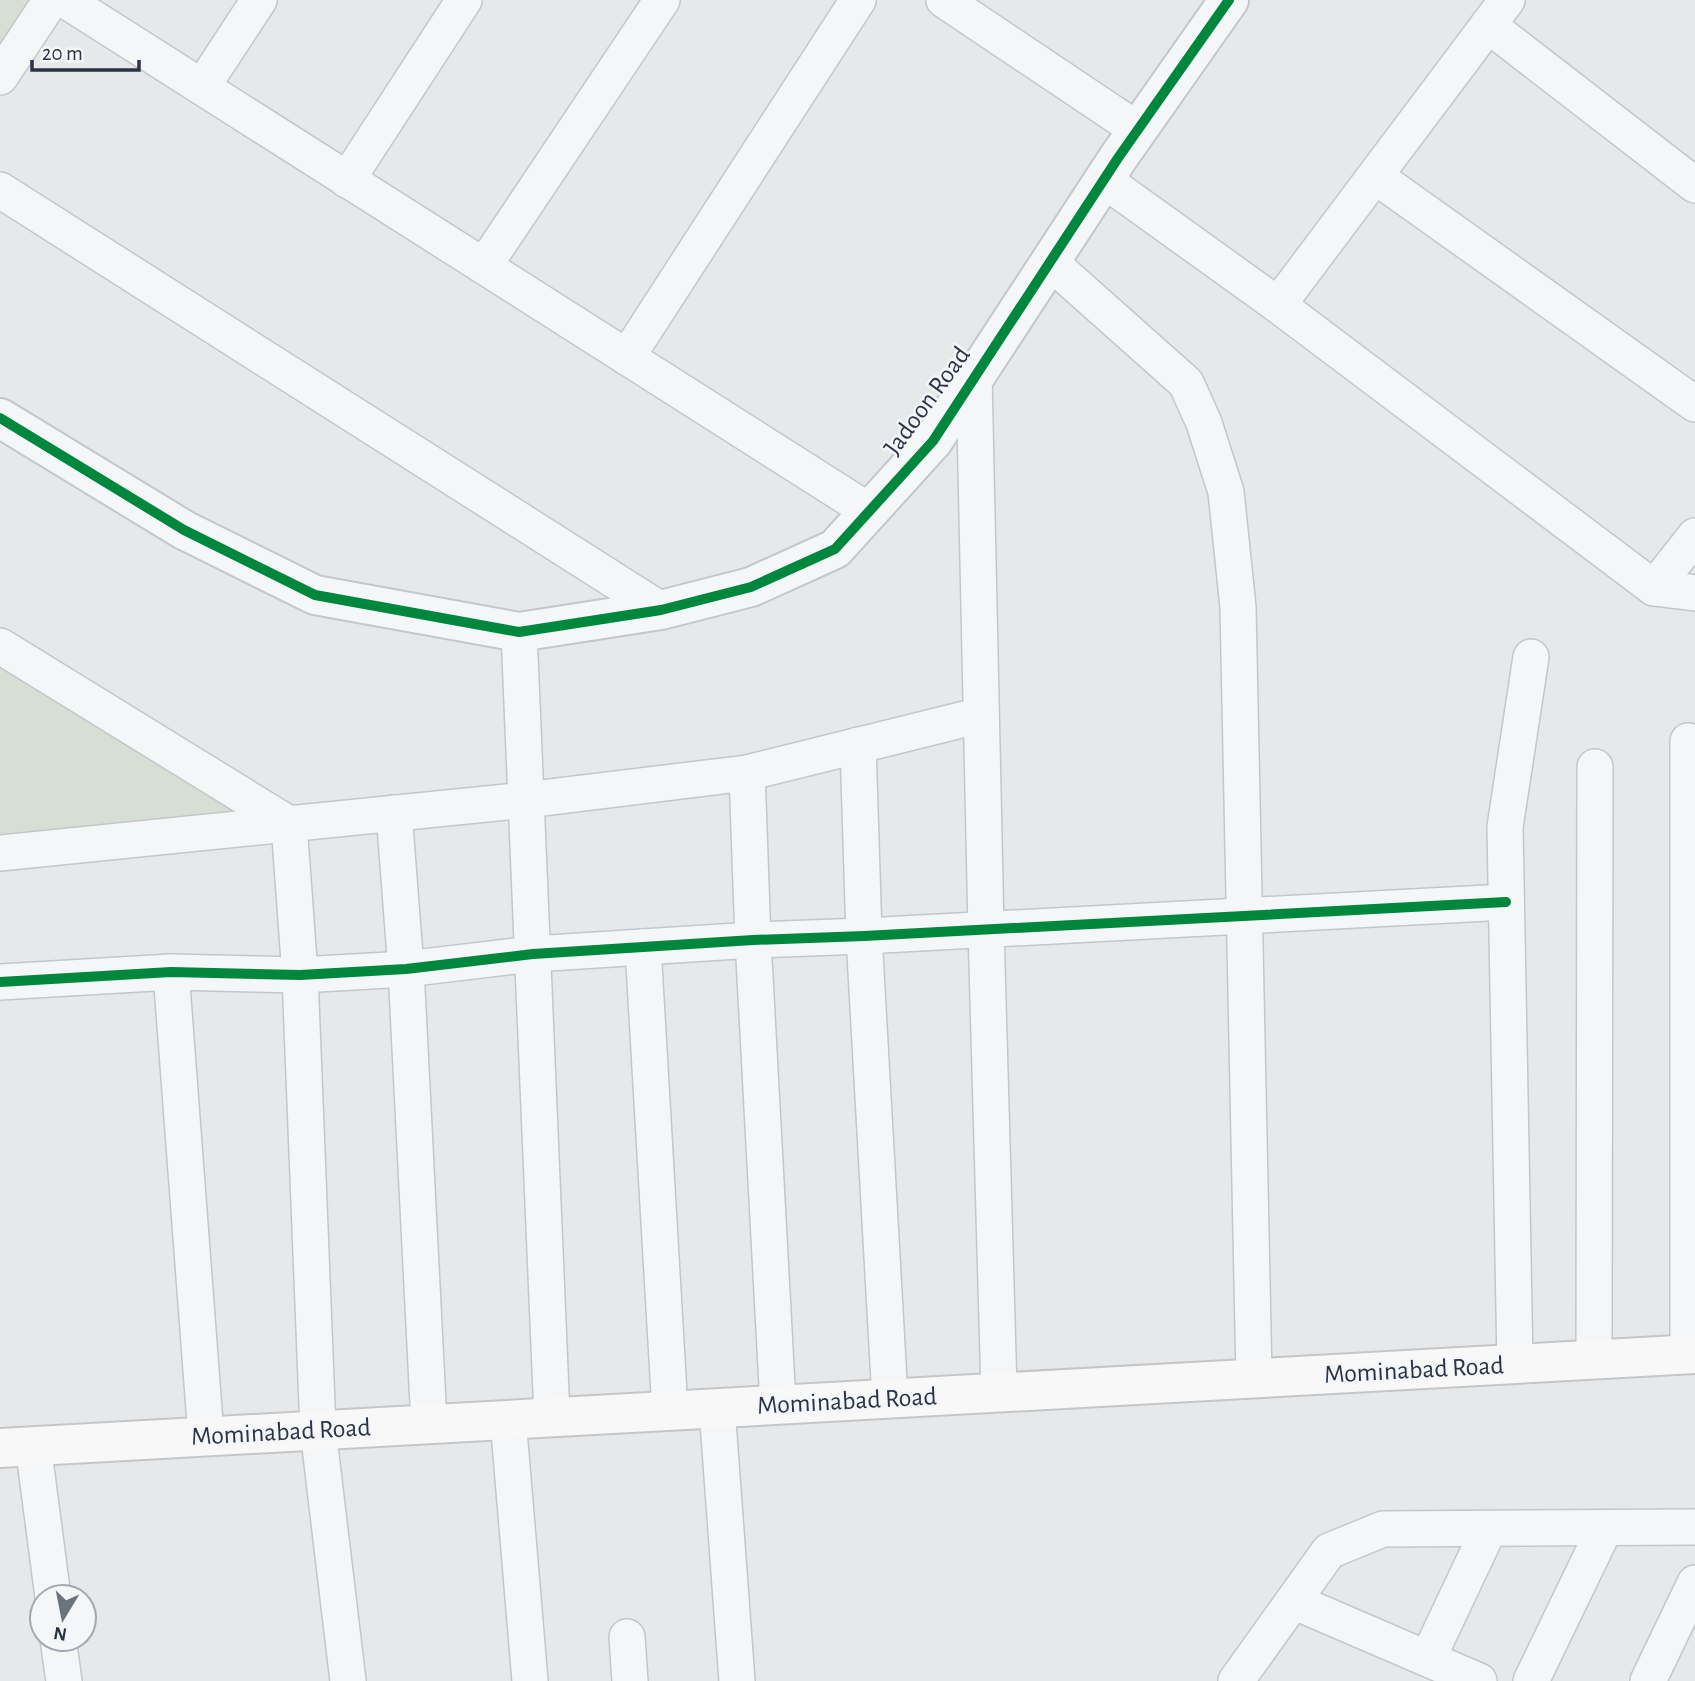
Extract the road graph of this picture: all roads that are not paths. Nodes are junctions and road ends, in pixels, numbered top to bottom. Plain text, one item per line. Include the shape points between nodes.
1 (51, 0) edge
2 (65, 0) edge
3 (259, 0) edge
4 (464, 0) edge
5 (662, 0) edge
6 (858, 0) edge
7 (944, 0) edge
8 (1229, 0) edge
9 (1497, 12) edge
10 (0, 77) edge
11 (202, 87) junction
12 (1138, 130) junction
13 (1375, 177) junction
14 (348, 180) junction
15 (1104, 180) junction
16 (1695, 185) edge
17 (0, 190) edge
18 (1050, 262) junction
19 (484, 266) junction
20 (1278, 305) junction
21 (627, 357) junction
22 (974, 377) junction
23 (1695, 404) edge
24 (0, 418) edge
25 (869, 511) junction
26 (1695, 536) edge
27 (1654, 587) junction
28 (1695, 593) edge
29 (661, 610) junction
30 (519, 632) junction
31 (0, 646) edge
32 (1531, 657) dead end
33 (982, 715) junction
34 (1688, 741) dead end
35 (858, 745) junction
36 (1595, 766) dead end
37 (747, 772) junction
38 (526, 800) junction
39 (394, 813) junction
40 (289, 824) junction
41 (0, 853) edge
42 (1506, 902) junction
43 (1244, 916) junction
44 (986, 929) junction
45 (864, 936) junction
46 (753, 940) junction
47 (643, 947) junction
48 (533, 954) junction
49 (406, 969) junction
50 (171, 972) junction
51 (300, 975) junction
52 (0, 982) edge
53 (1692, 1354) edge
54 (1594, 1359) junction
55 (1515, 1364) junction
56 (1254, 1378) junction
57 (999, 1392) junction
58 (890, 1399) junction
59 (778, 1404) junction
60 (717, 1408) junction
61 (670, 1411) junction
62 (552, 1417) junction
63 (508, 1419) junction
64 (429, 1424) junction
65 (318, 1430) junction
66 (206, 1436) junction
67 (17, 1447) edge
68 (1695, 1527) edge
69 (1605, 1528) junction
70 (1489, 1529) junction
71 (50, 1583) edge
72 (1695, 1583) edge
73 (1293, 1601) junction
74 (627, 1637) dead end
75 (60, 1653) edge
76 (1428, 1658) junction
77 (64, 1681) edge
78 (348, 1681) edge
79 (530, 1681) edge
80 (630, 1681) edge
81 (737, 1681) edge
82 (1236, 1681) edge
83 (1479, 1681) edge
84 (1531, 1681) edge
85 (1648, 1681) edge

1 - 10 street
2 - 11 street
3 - 11 street
4 - 14 street
5 - 19 street
6 - 21 street
7 - 12 street
8 - 12 street, Jadoon Road
9 - 13 street
9 - 16 street
11 - 14 street
12 - 15 street, Jadoon Road
13 - 20 street
13 - 23 street
14 - 19 street
15 - 18 street, Jadoon Road
15 - 20 street
17 - 29 street
18 - 22 street, Jadoon Road
18 - 43 street via 1186,383 1226,492 1238,607
19 - 21 street
20 - 27 street
21 - 25 street
22 - 25 street, Jadoon Road via 933,440
22 - 33 street
24 - 30 street, Jadoon Road via 184,530 315,595
25 - 29 street, Jadoon Road via 835,549 751,587
26 - 27 street
27 - 28 street
29 - 30 street, Jadoon Road
30 - 38 street
31 - 40 street
32 - 42 street via 1505,827
33 - 35 street
33 - 44 street
34 - 53 street
35 - 37 street
35 - 45 street
36 - 54 street
37 - 38 street
37 - 46 street
38 - 39 street
38 - 48 street
39 - 40 street
39 - 49 street
40 - 41 street
40 - 51 street
42 - 43 street
42 - 55 street
43 - 44 street
43 - 56 street
44 - 45 street
44 - 57 street
45 - 46 street
45 - 58 street
46 - 47 street
46 - 59 street
47 - 48 street
47 - 61 street
48 - 49 street
48 - 62 street
49 - 51 street
49 - 64 street
50 - 51 street
50 - 52 street
50 - 66 street
51 - 65 street
53 - 54 main road, Mominabad Road
54 - 55 main road, Mominabad Road
55 - 56 main road, Mominabad Road
56 - 57 main road, Mominabad Road
57 - 58 main road, Mominabad Road
58 - 59 main road, Mominabad Road
59 - 60 main road, Mominabad Road
60 - 61 main road, Mominabad Road
60 - 81 street
61 - 62 main road, Mominabad Road
62 - 63 main road, Mominabad Road
63 - 64 main road, Mominabad Road
63 - 79 street
64 - 65 main road, Mominabad Road
65 - 66 main road, Mominabad Road
65 - 78 street
66 - 67 main road, Mominabad Road
67 - 71 street
68 - 69 street
69 - 70 street
69 - 84 street
70 - 73 street via 1382,1529 1329,1551
70 - 76 street
72 - 85 street
73 - 76 street
73 - 82 street
74 - 80 street
75 - 77 street
76 - 83 street

